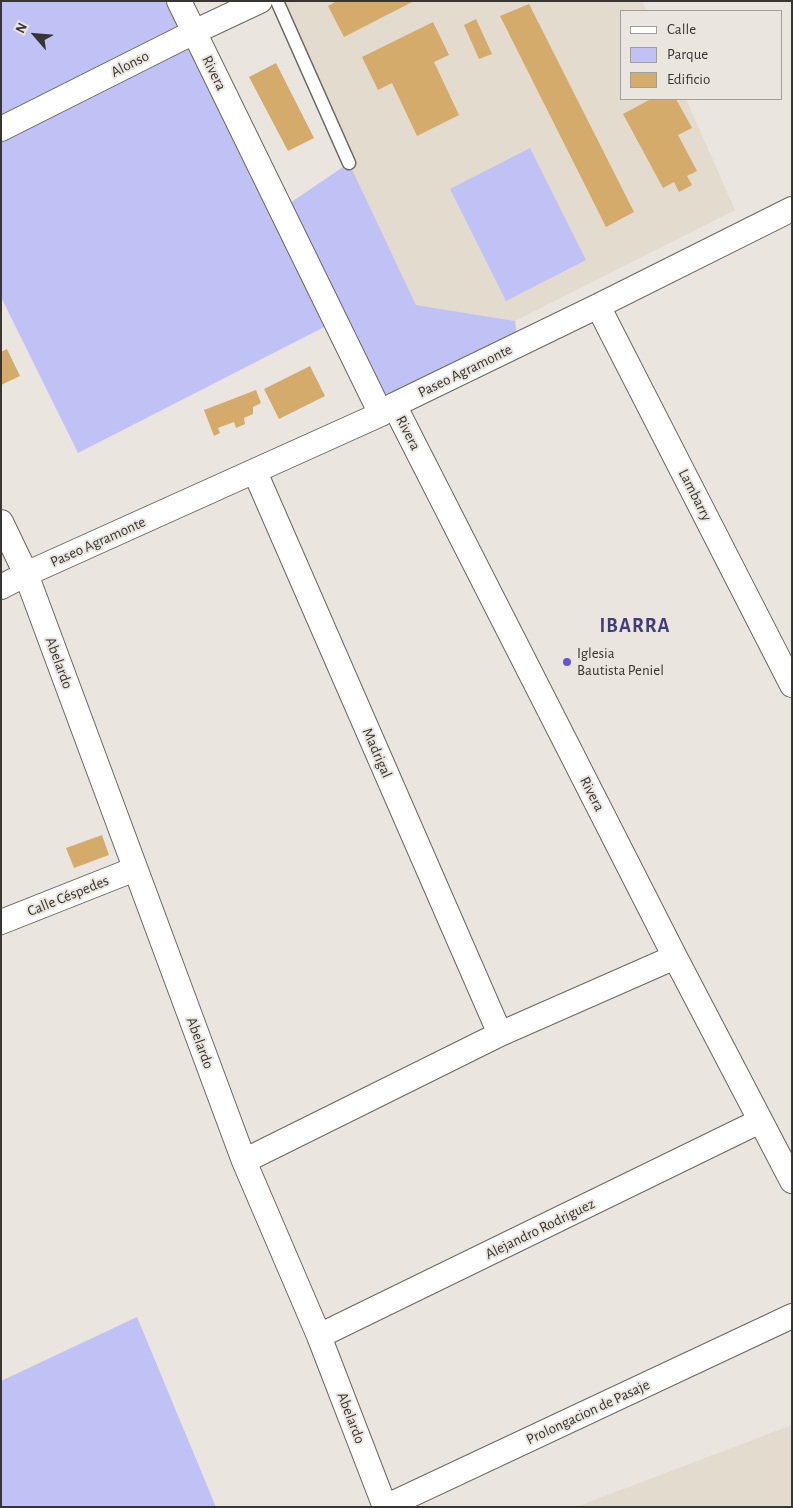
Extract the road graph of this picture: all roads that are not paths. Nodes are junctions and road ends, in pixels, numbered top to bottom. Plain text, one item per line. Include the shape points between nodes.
1 (179, 1) edge
2 (260, 1) edge
3 (277, 1) edge
4 (194, 32) junction
5 (1, 129) edge
6 (349, 163) dead end
7 (792, 209) edge
8 (598, 306) junction
9 (387, 410) junction
10 (255, 472) junction
11 (1, 522) edge
12 (26, 574) junction
13 (1, 587) edge
14 (784, 651) edge
15 (792, 685) edge
16 (135, 869) junction
17 (1, 922) edge
18 (674, 957) junction
19 (500, 1034) junction
20 (760, 1121) junction
21 (244, 1161) junction
22 (792, 1181) edge
23 (792, 1316) edge
24 (319, 1336) junction
25 (385, 1507) edge

1 - 4 street, Rivera
2 - 4 street, Alonso
3 - 6 lane
4 - 5 street, Alonso
4 - 9 street, Rivera
7 - 8 street, Paseo Agramonte
8 - 9 street, Paseo Agramonte
8 - 14 street, Lambarry
9 - 10 street, Paseo Agramonte
9 - 18 street, Rivera
10 - 12 street, Paseo Agramonte
10 - 19 street, Madrigal
11 - 12 street, Abelardo
12 - 13 street, Paseo Agramonte
12 - 16 street, Abelardo
14 - 15 street, Lambarry
16 - 17 street, Calle Céspedes
16 - 21 street, Abelardo
18 - 19 street
18 - 20 street, Rivera
19 - 21 street
20 - 22 street, Rivera
20 - 24 street, Alejandro Rodriguez
21 - 24 street, Abelardo
23 - 25 street, Prolongacion de Pasaje
24 - 25 street, Abelardo

